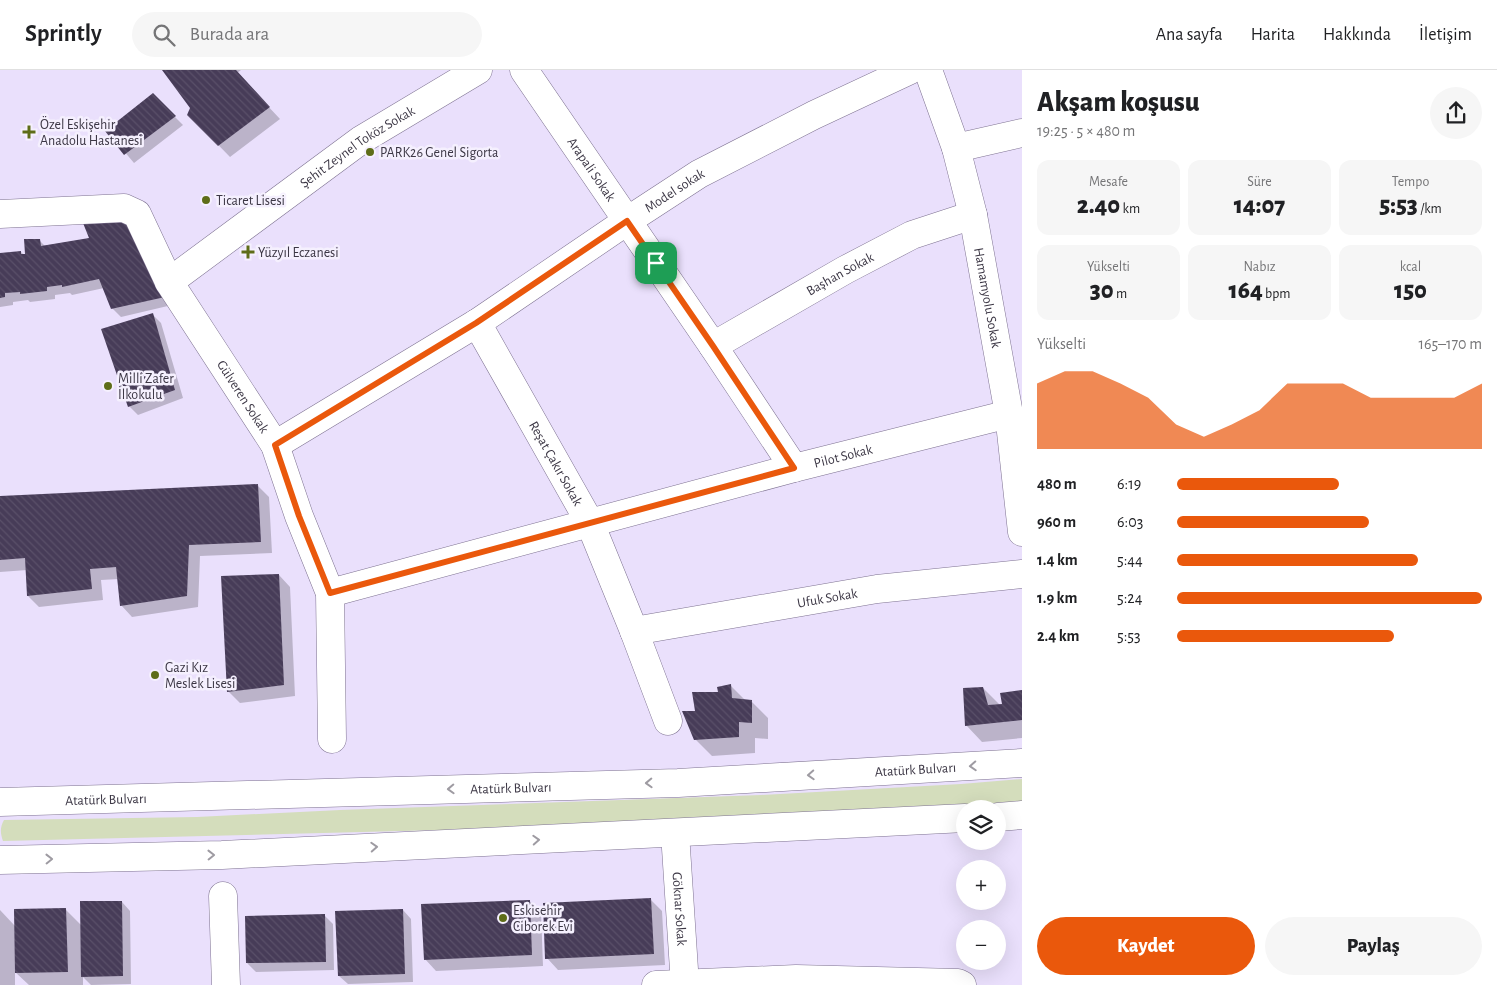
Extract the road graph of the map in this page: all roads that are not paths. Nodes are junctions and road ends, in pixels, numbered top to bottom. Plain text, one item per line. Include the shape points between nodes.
1 (478, 70) edge
2 (524, 70) edge
3 (910, 70) edge
4 (928, 70) edge
5 (1022, 133) edge
6 (956, 148) junction
7 (0, 214) edge
8 (973, 215) junction
9 (627, 221) junction
10 (169, 282) junction
11 (476, 323) junction
12 (713, 346) junction
13 (1009, 414) junction
14 (275, 445) junction
15 (794, 468) junction
16 (1020, 494) edge
17 (590, 523) junction
18 (1022, 532) edge
19 (1022, 574) edge
20 (330, 593) junction
21 (634, 631) junction
22 (668, 721) dead end
23 (332, 739) dead end
24 (1022, 763) edge
25 (0, 802) edge
26 (1022, 815) edge
27 (1006, 816) edge
28 (956, 818) edge
29 (675, 833) junction
30 (0, 860) edge
31 (223, 896) dead end
32 (684, 984) edge
33 (226, 985) edge
34 (656, 985) edge
35 (962, 985) edge

1 - 10 street, Şehit Zeynel Toköz Sokak via 361,140
2 - 9 street, Arapali Sokak
3 - 9 street, Model sokak via 699,174
4 - 6 street, Hamamyolu Sokak
5 - 6 street
6 - 8 street, Hamamyolu Sokak
7 - 10 street, Gülveren Sokak via 130,210 136,214
8 - 12 street, Başhan Sokak via 912,235
8 - 13 street, Hamamyolu Sokak
9 - 11 street, Model sokak
9 - 12 street, Arapali Sokak
10 - 14 street, Gülveren Sokak
11 - 14 street, Model sokak
11 - 17 street, Reşat Çakır Sokak
12 - 15 street, Arapali Sokak
13 - 15 street, Pilot Sokak
13 - 16 street, Hamamyolu Sokak
14 - 20 street, Gülveren Sokak
15 - 17 street, Pilot Sokak
16 - 18 street, Hamamyolu Sokak
17 - 20 street, Pilot Sokak
17 - 21 street, Reşat Çakır Sokak
19 - 21 street, Ufuk Sokak via 877,589
20 - 23 street, Gülveren Sokak
21 - 22 street, Reşat Çakır Sokak
24 -> 25 street, Atatürk Bulvarı via 678,783
26 - 27 street
28 - 29 street
30 -> 29 street via 222,855
29 - 32 street, Göknar Sokak
31 - 33 street
32 - 34 street
32 - 35 street via 796,979

